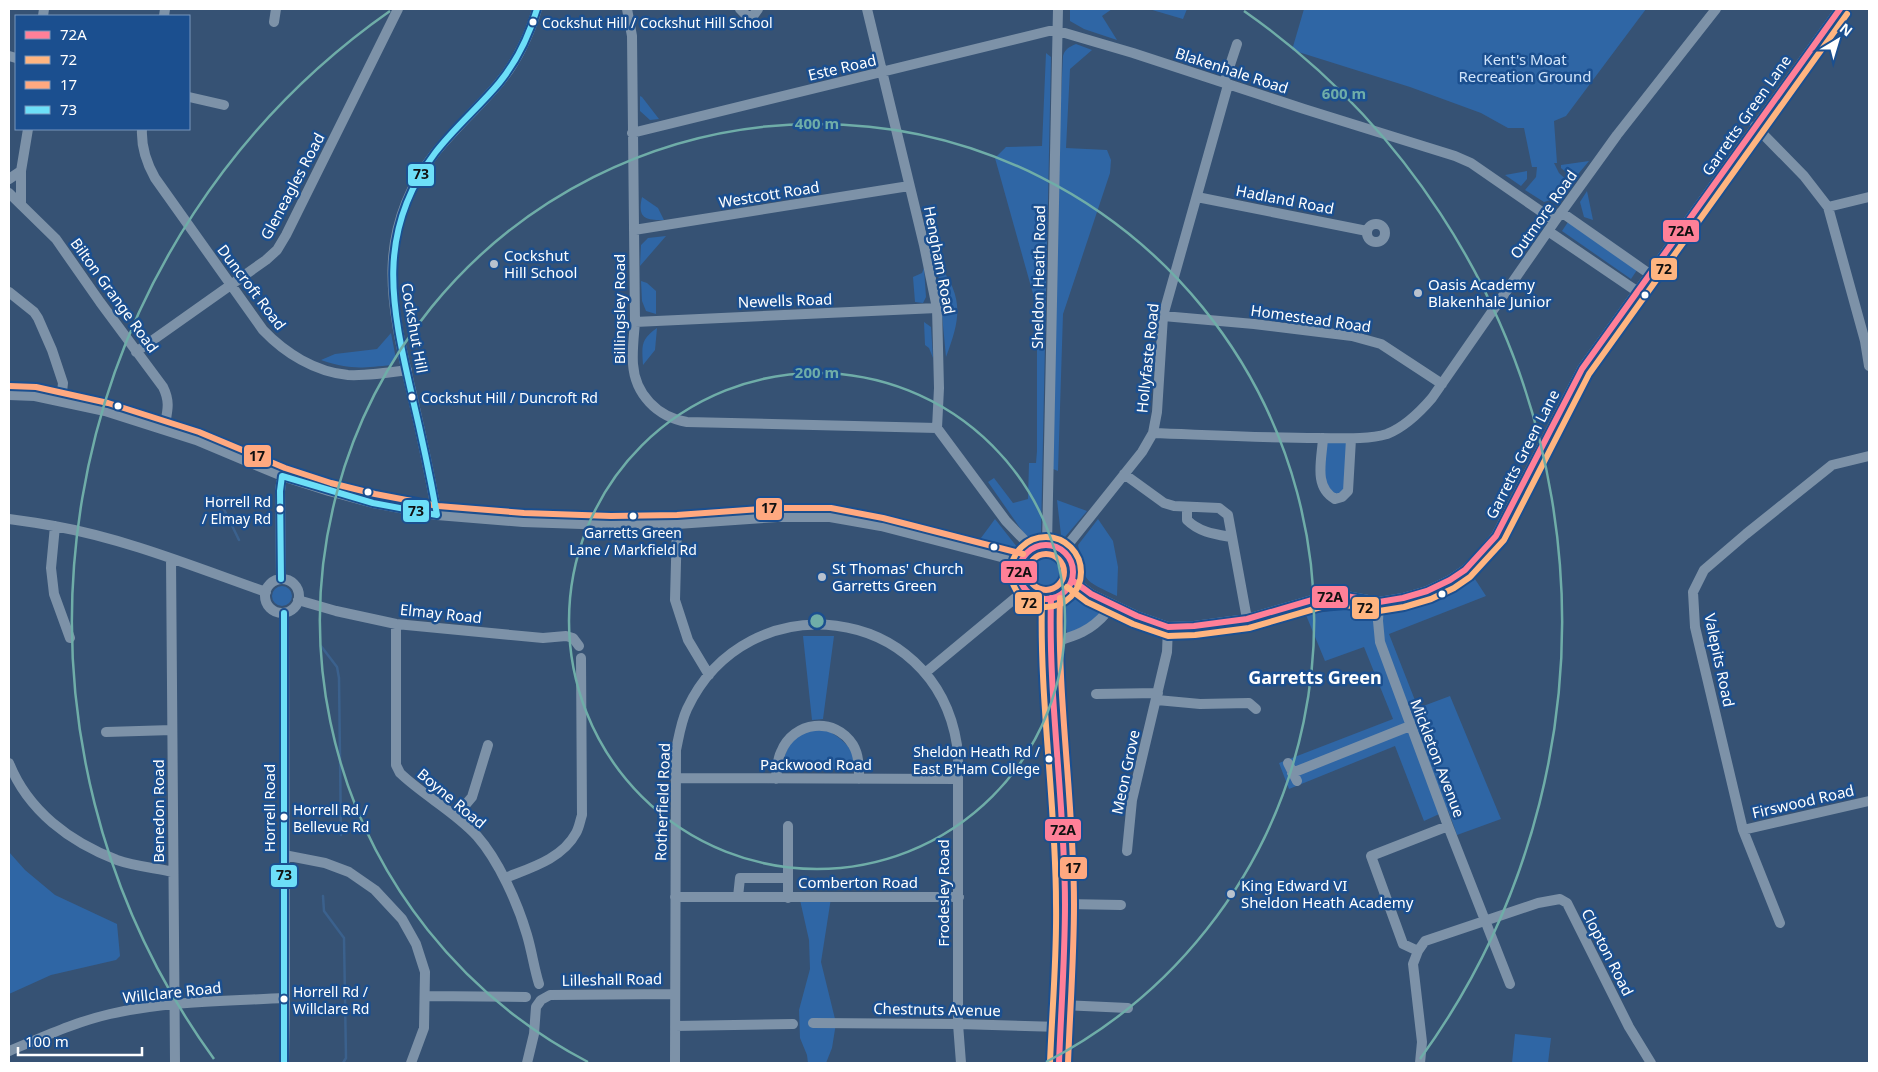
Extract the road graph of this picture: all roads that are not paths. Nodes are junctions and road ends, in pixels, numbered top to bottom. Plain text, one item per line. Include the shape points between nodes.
1 (276, 9) edge
2 (398, 9) edge
3 (537, 9) edge
4 (627, 9) edge
5 (740, 9) edge
6 (758, 9) edge
7 (867, 9) edge
8 (1058, 9) edge
9 (1716, 9) edge
10 (1840, 9) edge
11 (274, 22) dead end
12 (1058, 31) junction
13 (1237, 44) dead end
14 (883, 73) junction
15 (1226, 84) junction
16 (190, 97) edge
17 (224, 106) dead end
18 (1755, 126) junction
19 (28, 130) edge
20 (142, 130) edge
21 (632, 133) junction
22 (21, 171) junction
23 (9, 179) edge
24 (909, 186) junction
25 (9, 193) edge
26 (1196, 196) junction
27 (1869, 197) edge
28 (21, 204) junction
29 (1828, 207) junction
30 (1561, 212) junction
31 (1555, 221) junction
32 (634, 230) junction
33 (1367, 231) dead end
34 (1548, 231) junction
35 (1651, 275) junction
36 (230, 285) junction
37 (9, 292) edge
38 (1638, 292) junction
39 (936, 308) junction
40 (1163, 316) junction
41 (635, 322) junction
42 (136, 352) junction
43 (1869, 366) edge
44 (407, 370) junction
45 (1442, 384) junction
46 (9, 395) edge
47 (61, 401) junction
48 (937, 428) junction
49 (164, 429) junction
50 (1153, 433) junction
51 (1323, 438) junction
52 (1350, 439) junction
53 (1869, 456) edge
54 (1124, 474) junction
55 (282, 476) junction
56 (1187, 507) junction
57 (437, 514) junction
58 (9, 519) edge
59 (677, 524) junction
60 (55, 526) junction
61 (1231, 538) junction
62 (1047, 545) junction
63 (1032, 549) junction
64 (1062, 551) junction
65 (171, 558) junction
66 (1021, 562) junction
67 (281, 579) junction
68 (1072, 580) junction
69 (1026, 590) junction
70 (266, 592) junction
71 (1051, 598) junction
72 (298, 600) junction
73 (1380, 602) junction
74 (1108, 612) dead end
75 (284, 613) junction
76 (1246, 619) junction
77 (396, 624) junction
78 (1168, 627) junction
79 (70, 638) dead end
80 (1051, 643) junction
81 (579, 646) dead end
82 (581, 658) dead end
83 (925, 673) junction
84 (709, 676) junction
85 (1096, 694) dead end
86 (1157, 696) junction
87 (1252, 703) dead end
88 (1410, 726) junction
89 (172, 730) junction
90 (106, 732) dead end
91 (488, 745) dead end
92 (957, 745) dead end
93 (958, 761) dead end
94 (9, 763) edge
95 (1288, 763) dead end
96 (675, 778) junction
97 (776, 779) junction
98 (859, 779) junction
99 (957, 779) junction
100 (1869, 801) edge
101 (456, 816) junction
102 (788, 826) dead end
103 (1448, 826) junction
104 (1743, 830) junction
105 (1127, 850) dead end
106 (284, 855) junction
107 (173, 872) junction
108 (505, 878) junction
109 (788, 878) junction
110 (675, 897) junction
111 (738, 897) junction
112 (959, 897) junction
113 (788, 898) junction
114 (1065, 904) junction
115 (1121, 906) dead end
116 (1485, 921) junction
117 (1780, 923) dead end
118 (1418, 950) junction
119 (538, 984) dead end
120 (1510, 984) dead end
121 (675, 994) junction
122 (425, 996) junction
123 (526, 997) dead end
124 (285, 998) junction
125 (175, 1003) junction
126 (1062, 1004) junction
127 (1128, 1008) dead end
128 (793, 1024) dead end
129 (813, 1024) dead end
130 (958, 1024) junction
131 (675, 1026) junction
132 (1061, 1027) junction
133 (9, 1051) edge
134 (175, 1063) edge
135 (284, 1063) edge
136 (411, 1063) edge
137 (527, 1063) edge
138 (675, 1063) edge
139 (960, 1063) edge
140 (1059, 1063) edge
141 (1420, 1063) edge
142 (1651, 1063) edge

1 - 11 street
2 - 36 street, Gleneagles Road via 277,250
3 - 44 street, Cockshut Hill via 510,68 417,178 400,216 393,254 392,288
4 - 21 street, Billingsley Road via 632,36
5 - 6 street via 747,16 753,16
7 - 14 street, Hengham Road
8 - 12 street, Sheldon Heath Road
9 - 30 street, Outmore Road
10 - 18 street, Garretts Green Lane
12 - 14 street, Este Road
12 - 15 street, Blakenhale Road
12 - 62 street, Sheldon Heath Road
13 - 15 street, Hollyfaste Road
14 - 21 street, Este Road
14 - 24 street, Hengham Road
15 - 26 street, Hollyfaste Road
15 - 31 street, Blakenhale Road via 1455,156 1471,163
16 - 17 street
18 - 29 street via 1804,176
18 - 35 street, Garretts Green Lane
19 - 22 street
20 - 36 street, Duncroft Road via 143,150 154,178
21 - 32 street, Billingsley Road
22 - 23 street
22 - 28 street
24 - 32 street, Westcott Road
24 - 39 street, Hengham Road
25 - 28 street, Bilton Grange Road
26 - 33 street, Hadland Road
26 - 40 street, Hollyfaste Road
27 - 29 street
28 - 42 street, Bilton Grange Road via 56,239
29 - 43 street
30 - 31 street, Outmore Road
30 - 35 street
31 - 34 street, Outmore Road
32 - 41 street, Billingsley Road
34 - 38 street
34 - 45 street, Outmore Road
35 - 38 street, Garretts Green Lane
36 - 42 street, Gleneagles Road
36 - 44 street, Duncroft Road via 270,338 310,365 346,375
37 - 47 street via 38,318 63,383
38 - 73 street, Garretts Green Lane via 1582,369 1509,514 1480,556 1450,580 1428,591
39 - 41 street, Newells Road
39 - 48 street, Hengham Road
40 - 45 street, Homestead Road via 1352,336 1381,344
40 - 50 street, Hollyfaste Road
41 - 48 street, Billingsley Road via 633,363 641,392 660,412 678,420
42 - 49 street, Bilton Grange Road via 168,398
44 - 57 street, Cockshut Hill
45 - 52 street, Outmore Road via 1422,411 1387,434
46 - 47 street
47 - 49 street
48 - 63 street via 1006,521
49 - 55 street
50 - 51 street, Outmore Road
50 - 54 street, Hollyfaste Road
51 - 52 street, Outmore Road
51 - 52 street via 1320,484 1326,494 1335,499 1348,490
53 - 104 street, Valepits Road via 1832,465 1704,570 1693,592 1695,627
54 - 56 street via 1164,503
54 - 64 street, Hollyfaste Road
55 - 57 street via 373,503
55 - 67 street
56 - 61 street via 1187,520 1195,527
56 - 61 street via 1219,508 1228,515
57 - 59 street via 574,525
58 - 60 street
59 - 66 street via 830,517 881,526
59 - 84 street via 675,600 688,640
60 - 65 street
60 - 79 street via 51,568 54,594
61 - 76 street
62 - 63 street
62 - 64 street
63 - 66 street
64 - 68 street via 1072,565
65 - 70 street
65 - 89 street, Benedon Road
66 - 69 street via 1020,574
67 - 70 street via 270,584
67 - 72 street via 293,583
68 - 71 street via 1064,592
68 - 78 street, Garretts Green Lane via 1114,606
69 - 71 street via 1035,596
69 - 83 street
70 - 75 street via 270,607
71 - 80 street
72 - 75 street
72 - 77 street, Elmay Road
73 - 76 street, Garretts Green Lane via 1346,596 1319,598
73 - 88 street, Mickleton Avenue via 1380,642
74 - 80 street via 1090,629
75 - 106 street, Horrell Road
76 - 78 street, Garretts Green Lane
77 - 81 street, Elmay Road via 543,638 566,636 573,638
77 - 101 street, Boyne Road via 396,765 406,780
78 - 86 street, Meon Grove via 1167,652
80 - 114 street
82 - 108 street via 582,815 576,833 563,850 540,864
83 - 84 street, Rotherfield Road via 891,644 868,633 833,624 778,629 760,636 725,658
83 - 92 street, Rotherfield Road via 944,700 953,722
84 - 96 street, Rotherfield Road via 694,697 682,723 676,750
85 - 86 street
86 - 87 street via 1200,704
86 - 105 street, Meon Grove via 1132,800
88 - 95 street via 1294,777
88 - 103 street, Mickleton Avenue
89 - 90 street
89 - 107 street, Benedon Road
91 - 101 street via 472,797
93 - 99 street, Frodesley Road
94 - 107 street via 28,798 73,839 118,860
96 - 97 street, Packwood Road
96 - 110 street, Rotherfield Road
97 - 98 street, Packwood Road
97 - 98 street via 784,744 803,728 814,725 836,730 850,740 857,754
98 - 99 street, Packwood Road
99 - 112 street, Frodesley Road
100 - 104 street, Firswood Road
101 - 108 street, Boyne Road via 478,837
102 - 109 street, Comberton Road
103 - 116 street, Mickleton Avenue
103 - 118 street via 1371,856 1403,944
104 - 117 street, Valepits Road
106 - 122 street via 337,867 360,879 384,898 402,919 416,944 425,972
106 - 124 street, Horrell Road
107 - 125 street, Benedon Road
108 - 119 street, Boyne Road via 527,935
109 - 111 street, Comberton Road via 740,878
109 - 113 street, Comberton Road
110 - 111 street, Comberton Road
110 - 121 street, Rotherfield Road
111 - 113 street, Comberton Road
112 - 113 street, Comberton Road
112 - 130 street, Frodesley Road
114 - 115 street
114 - 126 street
116 - 118 street, Clopton Road via 1425,941
116 - 120 street, Mickleton Avenue
116 - 142 street, Clopton Road via 1552,899 1567,903 1629,1027
118 - 141 street via 1413,964 1422,1042
121 - 131 street, Rotherfield Road
121 - 137 street, Lilleshall Road via 550,995 536,1007
122 - 123 street
122 - 136 street via 424,1028
124 - 125 street, Willclare Road
124 - 135 street, Horrell Road
125 - 133 street, Willclare Road via 108,1014
125 - 134 street, Benedon Road
126 - 127 street
126 - 132 street
128 - 131 street
129 - 130 street, Chestnuts Avenue
130 - 132 street, Chestnuts Avenue
130 - 139 street, Frodesley Road
131 - 138 street, Rotherfield Road
132 - 140 street

